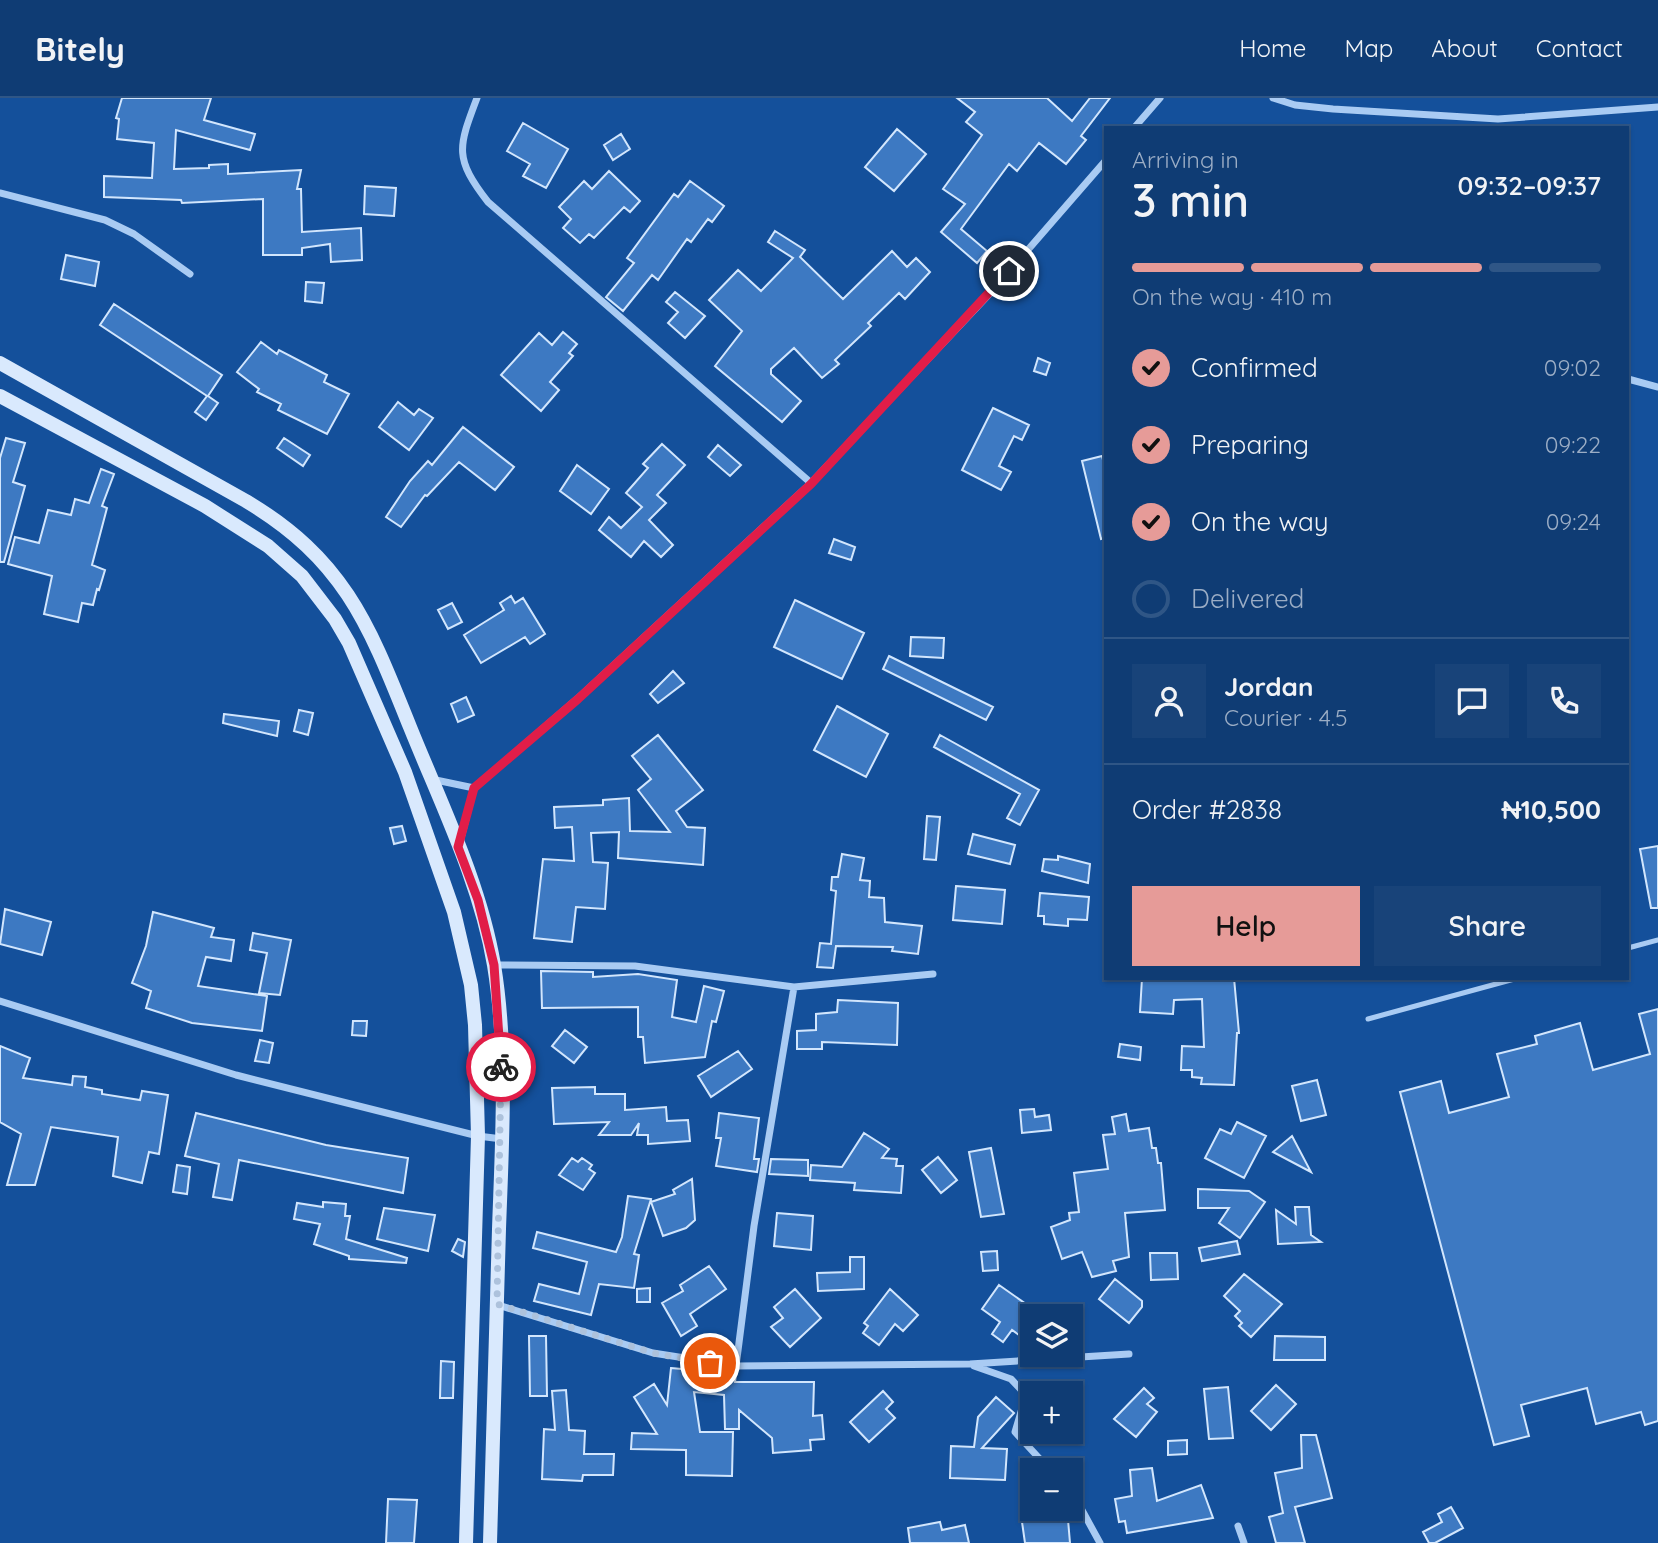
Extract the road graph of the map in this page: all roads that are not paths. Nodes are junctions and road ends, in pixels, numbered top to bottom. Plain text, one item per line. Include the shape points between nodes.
1 (477, 98) edge
2 (1160, 98) edge
3 (1273, 98) edge
4 (1658, 107) edge
5 (1498, 123) edge
6 (1136, 126) edge
7 (1104, 162) edge
8 (0, 193) edge
9 (190, 274) dead end
10 (0, 363) edge
11 (1629, 379) edge
12 (1658, 387) edge
13 (0, 396) edge
14 (811, 484) junction
15 (246, 501) junction
16 (233, 524) junction
17 (431, 779) junction
18 (474, 788) junction
19 (458, 847) junction
20 (1658, 940) edge
21 (1629, 948) edge
22 (494, 965) junction
23 (933, 974) dead end
24 (1511, 980) edge
25 (794, 987) junction
26 (0, 1001) edge
27 (1368, 1019) dead end
28 (478, 1136) junction
29 (502, 1139) junction
30 (497, 1304) junction
31 (1129, 1354) dead end
32 (970, 1364) junction
33 (736, 1366) junction
34 (1039, 1458) edge
35 (1083, 1512) edge
36 (1238, 1525) dead end
37 (466, 1543) edge
38 (491, 1543) edge
39 (1100, 1543) edge
40 (1244, 1543) edge

1 - 14 street via 463,137 463,156 467,174 488,202
2 - 6 street
3 - 5 street via 1295,105
4 - 5 street
7 - 14 street via 993,290
8 - 9 street via 105,220 134,234
10 - 15 street
11 - 12 street
13 - 16 street
14 - 18 street via 578,699
15 - 16 street
15 - 17 street via 314,549 343,585 370,632
16 - 28 street via 302,576 335,619 405,772 466,956 475,1025
17 - 18 street
17 - 19 street
18 - 19 street
19 - 22 street via 480,906
20 - 21 lane
22 - 25 street via 635,966
22 - 29 street via 500,1019
23 - 25 street
24 - 27 lane
25 - 33 street
26 - 28 street via 236,1075
28 - 29 street
28 - 37 street
29 - 30 street
30 - 33 street via 653,1353
30 - 38 street
31 - 32 street
32 - 33 street
32 - 34 street via 1011,1379 1026,1395 1015,1432
35 - 39 street
36 - 40 street

